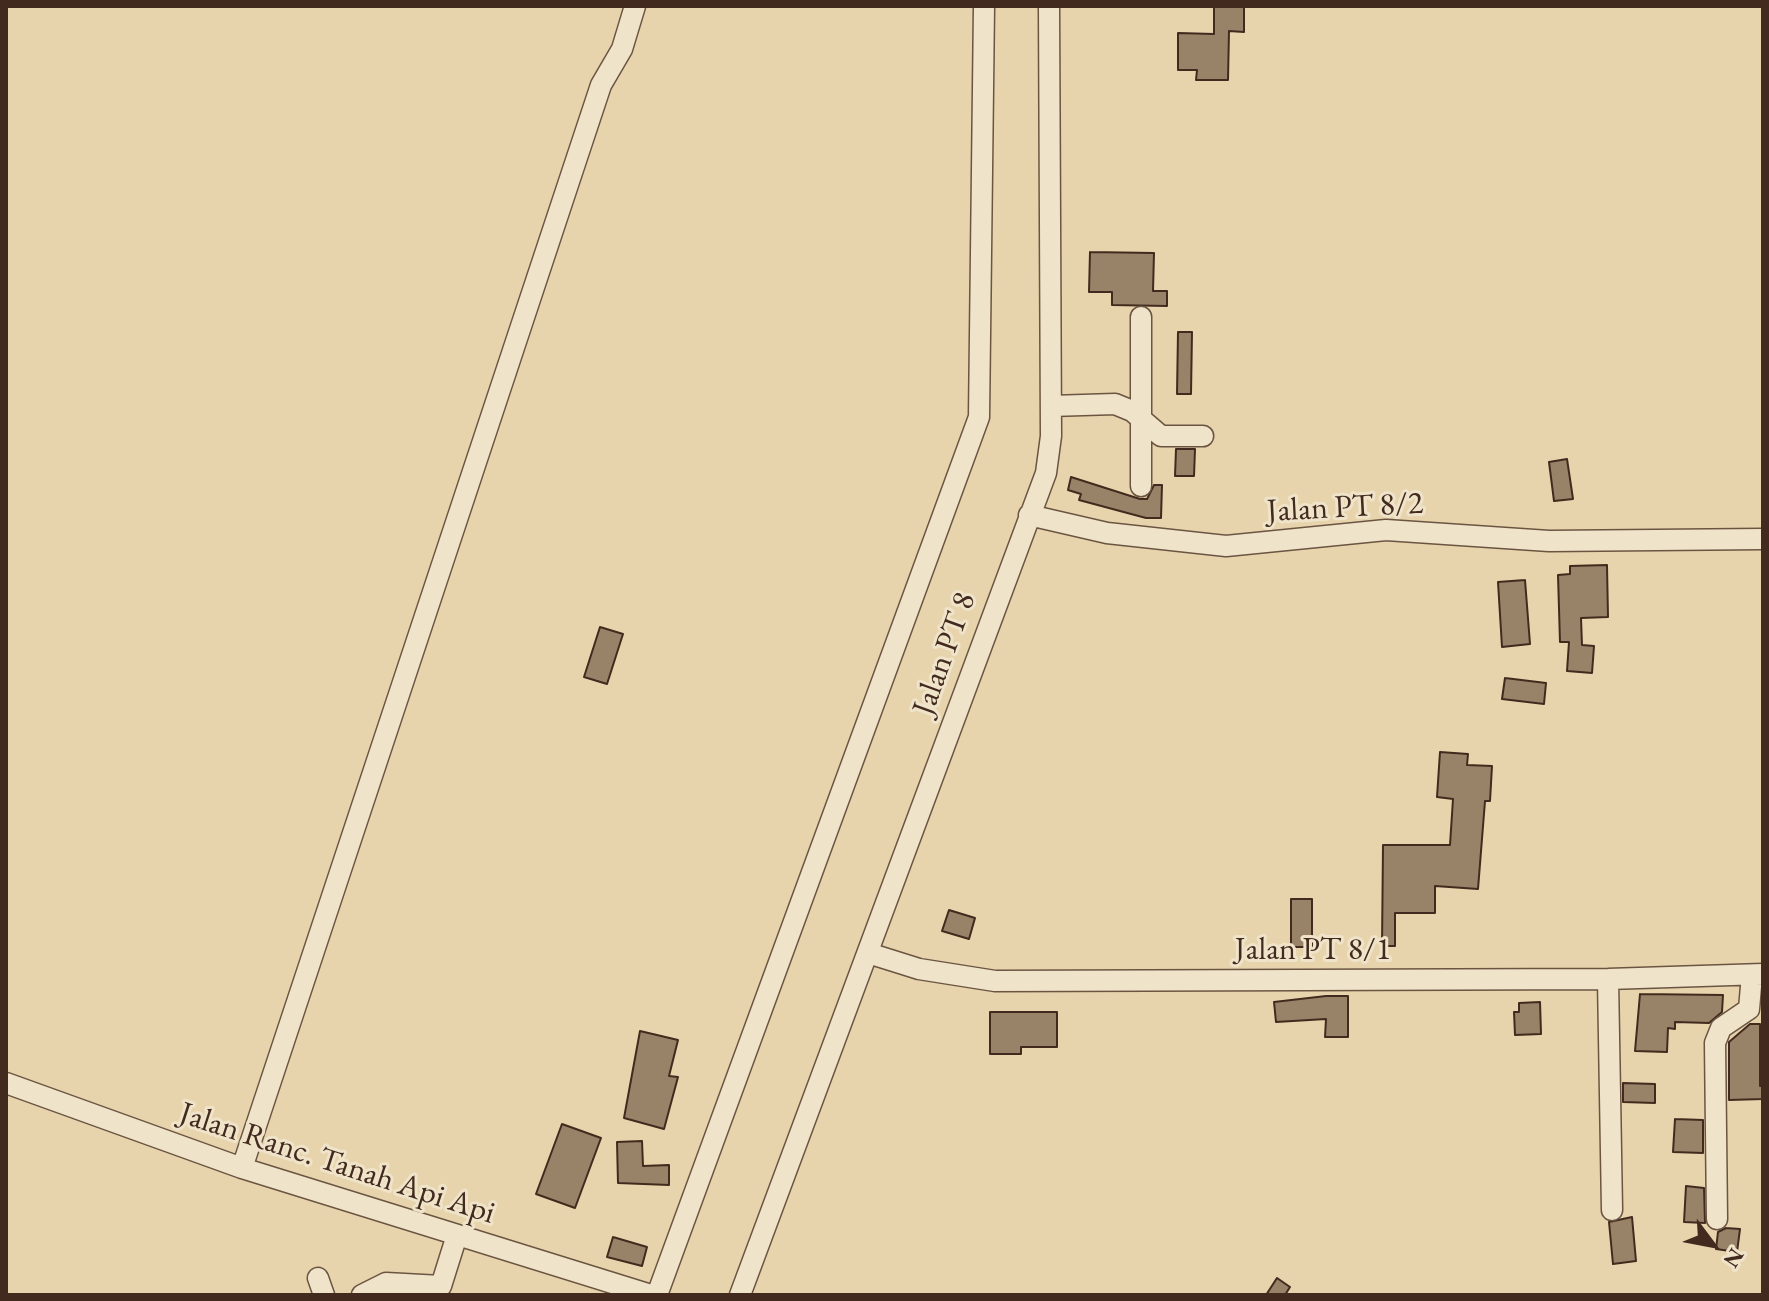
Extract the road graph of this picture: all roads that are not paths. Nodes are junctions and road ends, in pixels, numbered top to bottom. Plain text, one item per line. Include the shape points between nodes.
1 (635, 6) edge
2 (984, 6) edge
3 (1049, 6) edge
4 (1141, 317) dead end
5 (1051, 406) junction
6 (1141, 422) junction
7 (1203, 436) dead end
8 (1141, 486) dead end
9 (1029, 515) junction
10 (1763, 539) edge
11 (868, 953) junction
12 (1758, 975) edge
13 (1608, 979) junction
14 (6, 1083) edge
15 (242, 1168) junction
16 (1612, 1210) dead end
17 (1717, 1219) dead end
18 (457, 1235) junction
19 (362, 1295) edge
20 (654, 1295) edge
21 (740, 1295) edge

1 - 15 street via 622,49 601,85
2 - 20 street via 979,417
3 - 5 street, Jalan PT 8
4 - 6 street
5 - 6 street via 1115,404
5 - 9 street, Jalan PT 8 via 1046,473
6 - 7 street via 1161,436
6 - 8 street
9 - 10 street, Jalan PT 8/2 via 1107,533 1226,546 1386,530 1549,541
9 - 11 street, Jalan PT 8
11 - 13 street, Jalan PT 8/1 via 919,969 995,981
11 - 21 street, Jalan PT 8
12 - 13 street, Jalan PT 8/1
12 - 17 street via 1749,1009 1721,1028 1715,1043
13 - 16 street
14 - 15 street, Jalan Ranc. Tanah Api Api
15 - 18 street, Jalan Ranc. Tanah Api Api
18 - 19 street via 441,1286 386,1283
18 - 20 street, Jalan Ranc. Tanah Api Api

